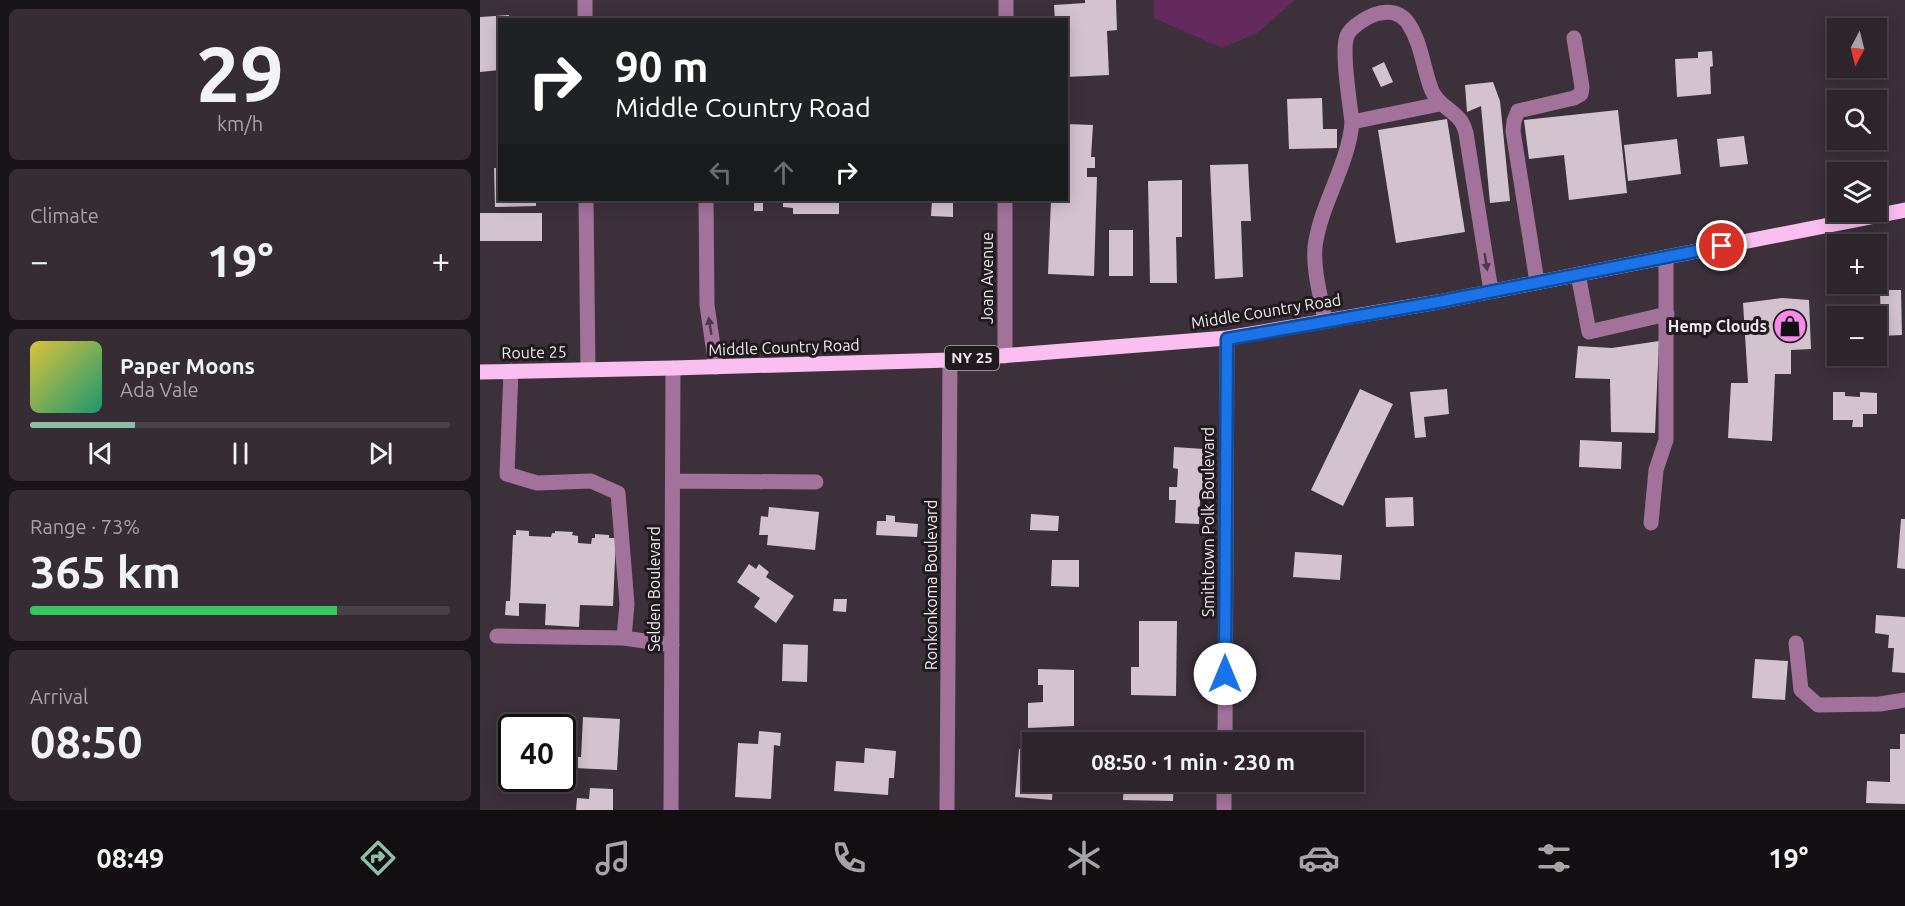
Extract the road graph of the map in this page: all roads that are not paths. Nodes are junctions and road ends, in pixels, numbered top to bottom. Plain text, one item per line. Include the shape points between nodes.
1 (585, 0) edge
2 (1006, 0) edge
3 (585, 18) edge
4 (1006, 18) edge
5 (1574, 38) dead end
6 (1440, 104) junction
7 (1352, 122) junction
8 (586, 201) edge
9 (706, 201) edge
10 (1005, 201) edge
11 (1905, 210) edge
12 (1666, 256) junction
13 (1578, 274) junction
14 (1537, 282) junction
15 (1491, 291) junction
16 (1667, 314) junction
17 (1325, 321) junction
18 (1227, 339) junction
19 (1005, 357) junction
20 (950, 360) junction
21 (716, 367) junction
22 (673, 368) junction
23 (588, 369) junction
24 (511, 371) junction
25 (480, 372) edge
26 (673, 481) junction
27 (816, 482) dead end
28 (1651, 524) dead end
29 (497, 636) dead end
30 (624, 638) junction
31 (1797, 643) dead end
32 (672, 645) junction
33 (1905, 700) edge
34 (1225, 732) edge
35 (1224, 792) edge
36 (671, 810) edge
37 (947, 810) edge
38 (1224, 810) edge

1 - 3 street
2 - 4 street
5 - 14 street via 1581,94 1518,111 1512,131
6 - 7 street
6 - 7 street via 1432,92 1422,51 1409,24 1393,12 1378,13 1355,26 1347,36
6 -> 15 street via 1461,120 1467,133
7 - 17 street via 1352,134 1316,244
8 - 23 street
21 -> 9 street via 707,305
10 - 19 street, Joan Avenue
11 - 12 main road, Middle Country Road / NY 25
12 - 13 main road, Middle Country Road / NY 25
12 - 16 street
13 - 14 main road, Middle Country Road / NY 25
13 - 16 street via 1589,332
14 - 15 main road, Middle Country Road / NY 25
15 - 17 main road, Middle Country Road / NY 25
16 - 28 street via 1666,440 1656,470
17 - 18 main road, Middle Country Road / NY 25
18 - 19 main road, Middle Country Road / NY 25
18 - 34 street, Smithtown Polk Boulevard
19 - 20 main road, Middle Country Road / NY 25
20 - 21 main road, Middle Country Road / NY 25
20 - 37 street, Ronkonkoma Boulevard
21 - 22 main road, Middle Country Road / NY 25
22 - 23 main road, Middle Country Road / NY 25
22 - 26 street, Selden Boulevard
23 - 24 main road, Route 25 / NY 25
24 - 25 main road, Route 25 / NY 25
24 - 30 street via 507,474 537,483 591,481 618,493 627,604
26 - 27 street
26 - 32 street, Selden Boulevard
29 - 30 street
30 - 32 street
31 - 33 street via 1801,690 1818,705
32 - 36 street, Selden Boulevard
35 - 38 street

